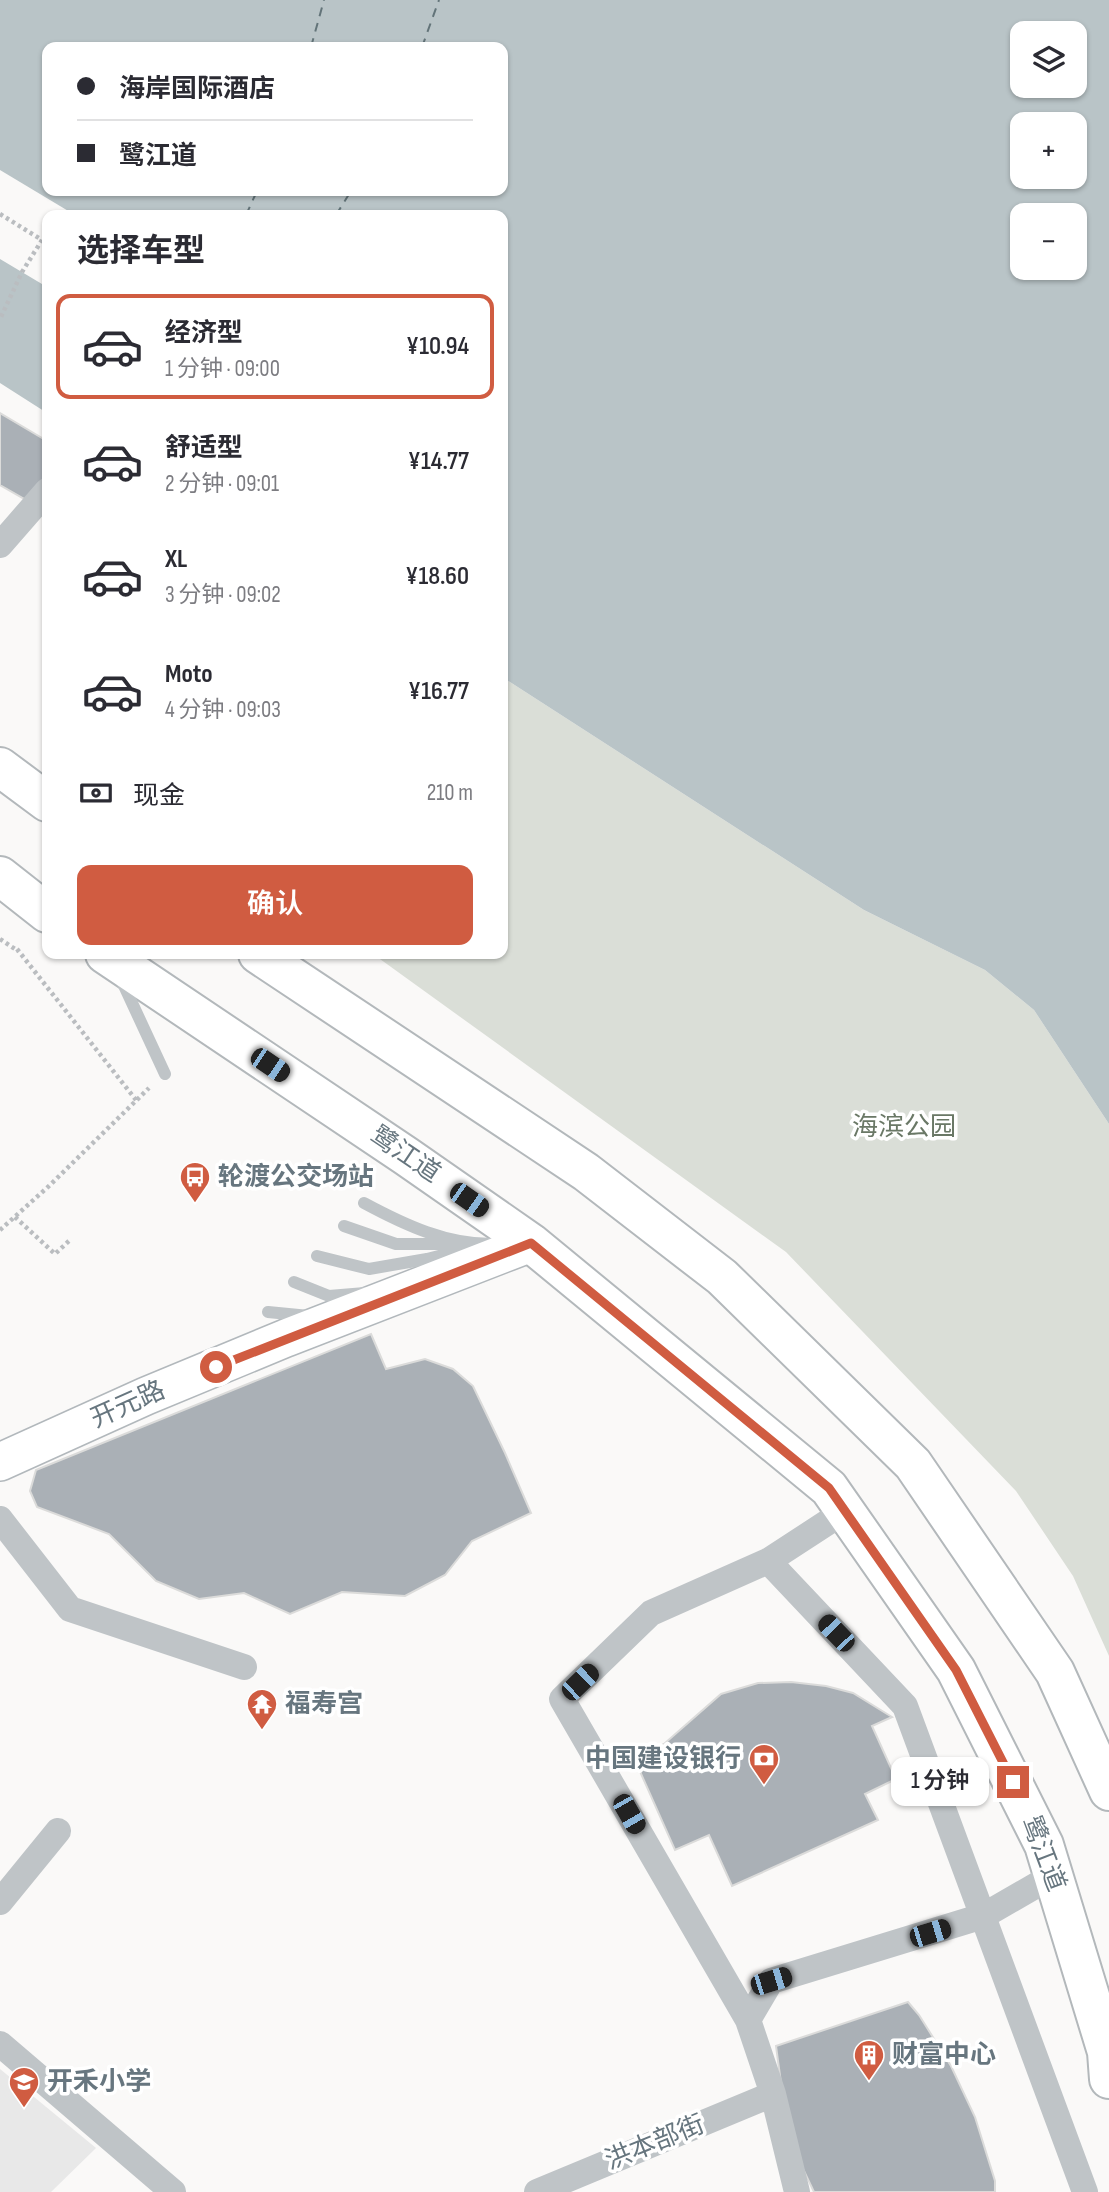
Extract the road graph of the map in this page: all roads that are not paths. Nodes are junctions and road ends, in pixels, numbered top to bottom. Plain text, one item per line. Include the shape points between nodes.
1 (42, 497) edge
2 (0, 545) edge
3 (0, 767) edge
4 (42, 798) edge
5 (0, 876) edge
6 (42, 909) edge
7 (109, 959) edge
8 (112, 959) edge
9 (266, 959) edge
10 (165, 1073) road end
11 (364, 1203) dead end
12 (344, 1226) dead end
13 (531, 1243) junction
14 (485, 1244) junction
15 (317, 1256) dead end
16 (433, 1281) junction
17 (294, 1282) dead end
18 (0, 1462) edge
19 (845, 1511) junction
20 (0, 1519) edge
21 (768, 1562) junction
22 (244, 1667) dead end
23 (1109, 1791) edge
24 (58, 1831) dead end
25 (1054, 1875) junction
26 (0, 1902) edge
27 (983, 1916) junction
28 (748, 2020) junction
29 (0, 2044) edge
30 (1109, 2079) edge
31 (773, 2095) junction
32 (173, 2192) edge
33 (537, 2192) edge
34 (797, 2192) edge
35 (1085, 2192) edge

1 - 2 street
3 - 4 main road
5 - 6 main road
7 - 10 lane
8 - 13 main road, 鹭江道
9 - 23 main road via 586,1172 722,1277 913,1464 1055,1672
11 - 14 lane via 436,1237
12 - 14 lane via 396,1244
13 - 14 lane
13 - 16 street, 开元路
13 - 19 main road, 鹭江道 via 829,1488
14 - 15 lane via 369,1269
16 - 17 lane via 383,1292 330,1296
16 - 18 street, 开元路 via 353,1312 270,1329 146,1396
19 - 21 street
19 - 25 main road, 鹭江道 via 956,1670 1044,1845
20 - 22 street via 70,1609
21 - 27 street via 905,1706
21 - 28 street via 651,1613 562,1699
24 - 26 street
25 - 27 street
25 - 30 main road, 鹭江道 via 1107,2052
27 - 28 street via 771,1981
27 - 35 street
28 - 31 street
29 - 32 street
31 - 33 street, 洪本部街
31 - 34 street

